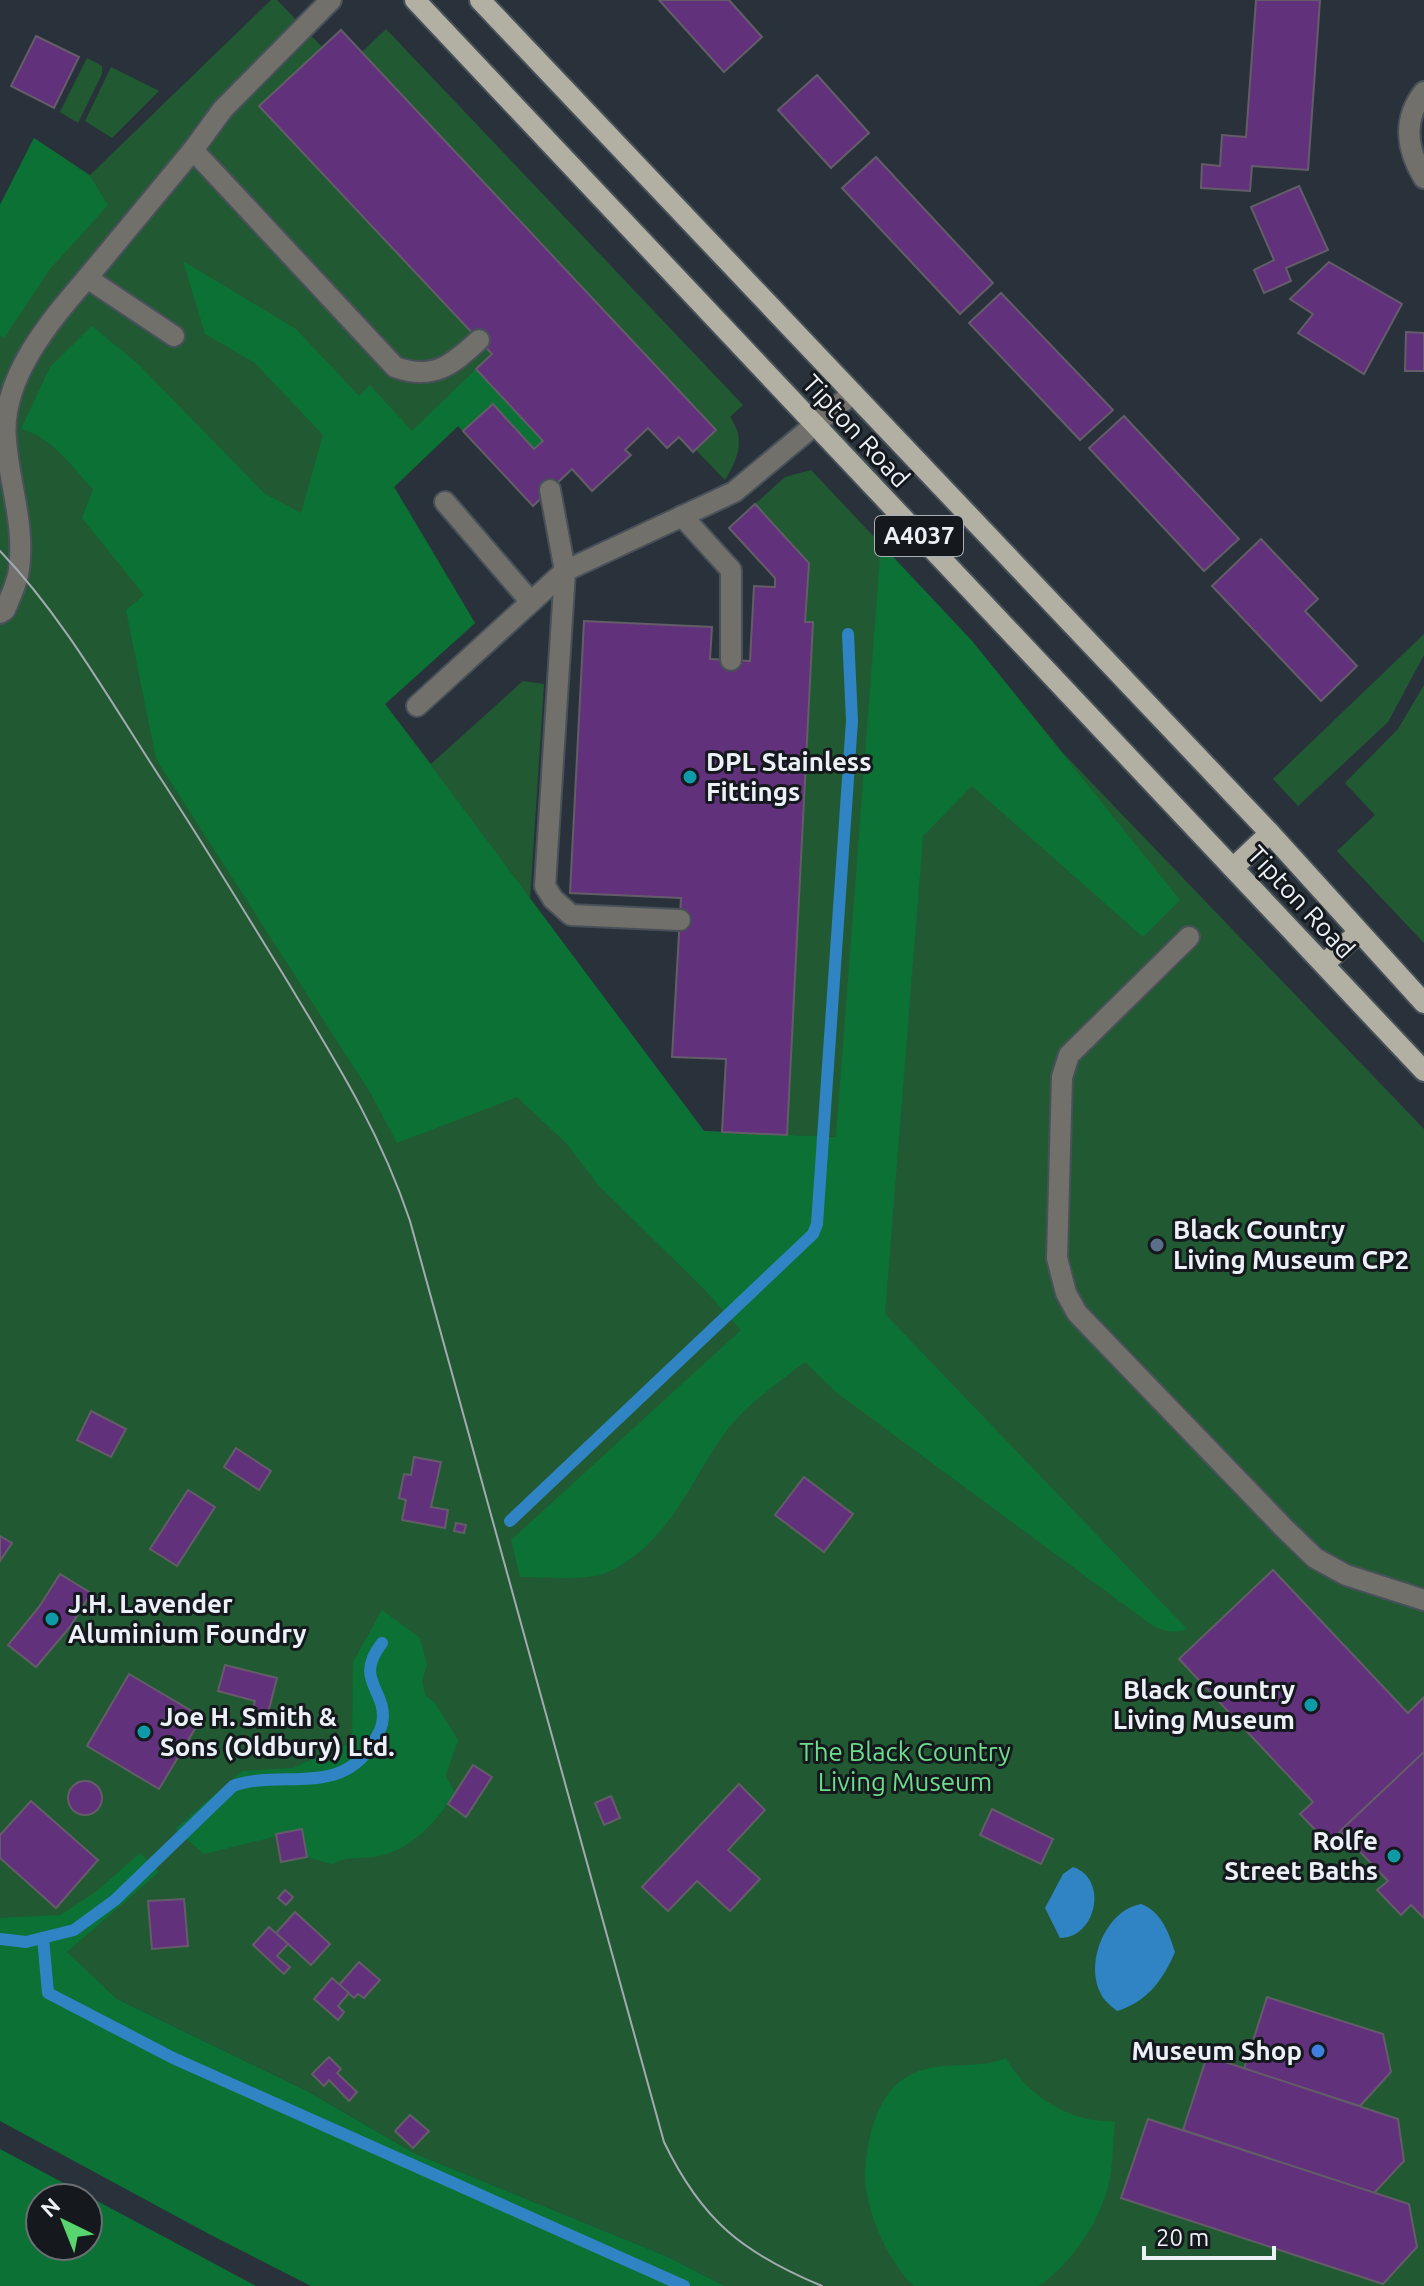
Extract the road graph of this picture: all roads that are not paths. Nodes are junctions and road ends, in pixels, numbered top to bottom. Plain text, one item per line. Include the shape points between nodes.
1 (331, 0) edge
2 (415, 0) edge
3 (480, 0) edge
4 (1424, 92) edge
5 (193, 150) junction
6 (1424, 178) edge
7 (87, 278) junction
8 (174, 336) dead end
9 (479, 340) dead end
10 (853, 393) junction
11 (6, 397) edge
12 (815, 426) junction
13 (550, 490) dead end
14 (445, 502) dead end
15 (682, 516) junction
16 (565, 571) junction
17 (531, 602) junction
18 (0, 613) edge
19 (731, 660) dead end
20 (417, 706) dead end
21 (1270, 833) junction
22 (1233, 868) junction
23 (680, 920) dead end
24 (1359, 932) junction
25 (1189, 937) dead end
26 (1324, 964) junction
27 (1424, 1003) edge
28 (1424, 1071) edge
29 (1424, 1600) edge

1 - 5 street via 223,109
2 - 12 main road, Tipton Road / A4037
3 - 10 main road, Tipton Road / A4037
4 - 6 street via 1411,115 1408,138
5 - 7 street
5 - 9 street via 395,367 411,373 439,369 456,362
7 - 8 street
7 - 11 street via 37,343
10 - 12 street
10 - 21 main road, Tipton Road / A4037
11 - 18 street via 5,438 21,535 19,572
12 - 15 street via 734,492
12 - 22 main road, Tipton Road / A4037
13 - 16 street
14 - 17 street
15 - 16 street
15 - 19 street via 731,570
16 - 17 street
16 - 23 street via 545,886 571,915
17 - 20 street
21 - 22 main road
21 - 24 main road, Tipton Road / A4037
22 - 26 main road, Tipton Road / A4037
24 - 26 main road
24 - 27 main road, Tipton Road / A4037
25 - 29 street via 1069,1055 1062,1077 1057,1258 1066,1293 1077,1313 1315,1558 1365,1583
26 - 28 main road, Tipton Road / A4037

